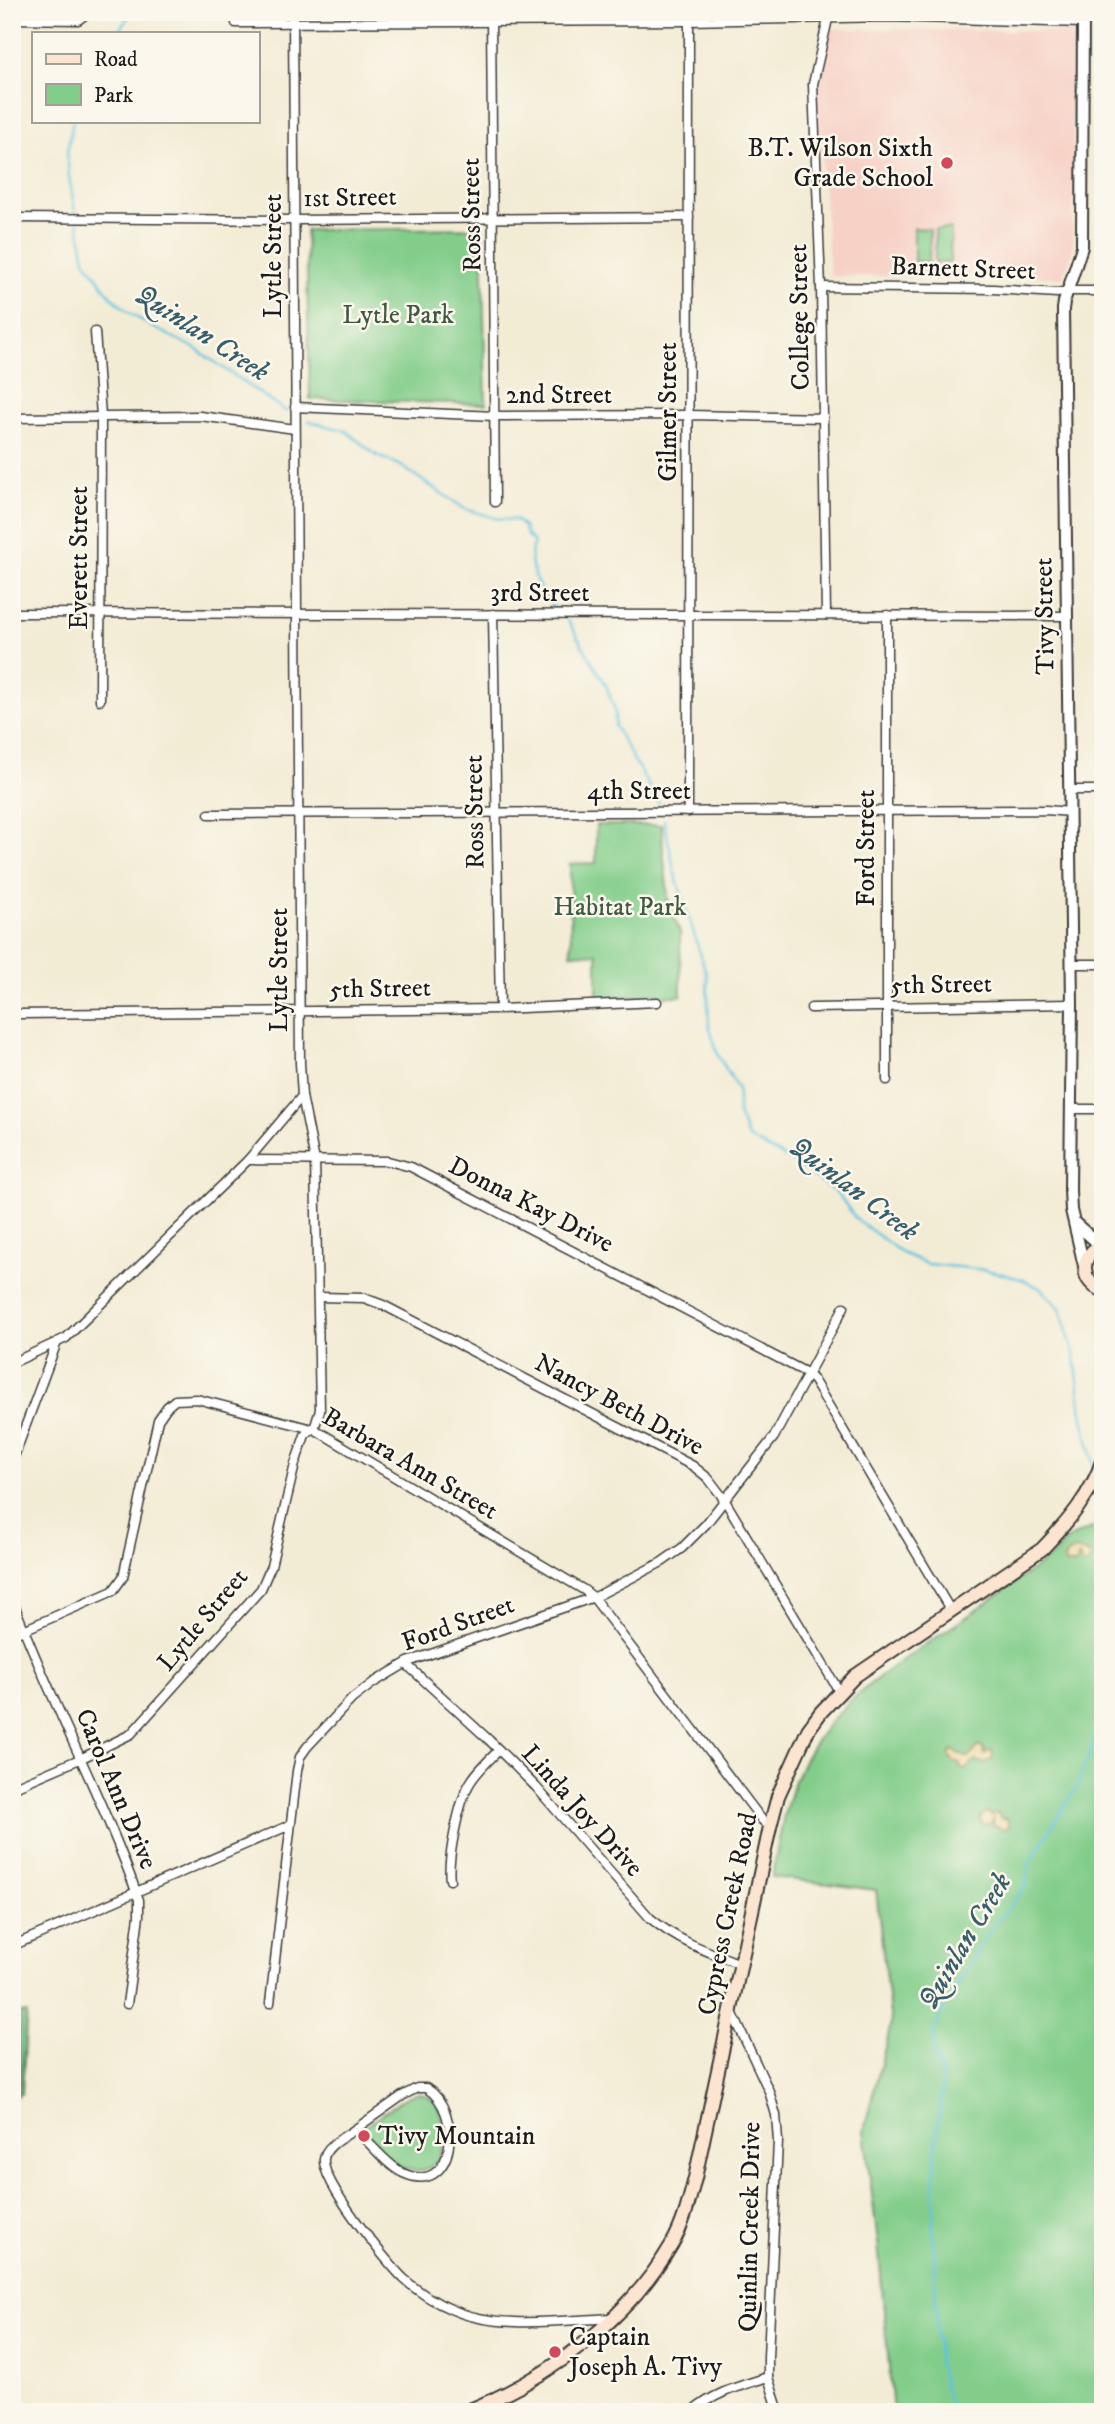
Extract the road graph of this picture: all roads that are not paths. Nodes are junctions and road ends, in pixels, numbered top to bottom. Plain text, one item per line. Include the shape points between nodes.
1 (89, 12) edge
2 (293, 12) edge
3 (888, 15) edge
4 (689, 16) edge
5 (491, 17) edge
6 (1083, 18) edge
7 (12, 19) edge
8 (828, 19) junction
9 (293, 22) junction
10 (236, 23) dead end
11 (493, 217) junction
12 (689, 217) junction
13 (12, 218) edge
14 (295, 220) junction
15 (821, 287) junction
16 (1068, 291) junction
17 (1103, 291) edge
18 (95, 332) dead end
19 (295, 407) junction
20 (689, 415) junction
21 (101, 416) junction
22 (495, 416) junction
23 (12, 418) edge
24 (823, 418) junction
25 (295, 429) junction
26 (495, 502) dead end
27 (299, 612) junction
28 (12, 613) edge
29 (99, 613) junction
30 (493, 614) junction
31 (689, 615) junction
32 (826, 615) junction
33 (887, 615) junction
34 (1067, 616) junction
35 (100, 700) dead end
36 (1070, 790) junction
37 (1103, 790) edge
38 (688, 811) junction
39 (887, 811) junction
40 (496, 812) junction
41 (1070, 812) junction
42 (298, 813) junction
43 (209, 814) dead end
44 (1071, 964) junction
45 (1103, 964) edge
46 (657, 1002) dead end
47 (1072, 1004) junction
48 (887, 1007) junction
49 (811, 1008) dead end
50 (500, 1009) junction
51 (300, 1011) junction
52 (19, 1014) dead end
53 (887, 1080) dead end
54 (302, 1096) junction
55 (1071, 1109) junction
56 (1103, 1109) edge
57 (248, 1160) junction
58 (314, 1161) junction
59 (1075, 1223) junction
60 (1103, 1245) edge
61 (1084, 1266) junction
62 (1098, 1289) edge
63 (318, 1297) junction
64 (1103, 1303) edge
65 (844, 1307) dead end
66 (57, 1342) junction
67 (12, 1363) edge
68 (808, 1374) junction
69 (312, 1429) junction
70 (1103, 1459) edge
71 (12, 1462) edge
72 (724, 1499) junction
73 (593, 1597) junction
74 (12, 1599) edge
75 (951, 1611) junction
76 (23, 1629) junction
77 (12, 1635) edge
78 (405, 1664) junction
79 (839, 1691) junction
80 (499, 1750) junction
81 (82, 1758) junction
82 (12, 1787) edge
83 (290, 1825) junction
84 (770, 1827) junction
85 (450, 1880) dead end
86 (136, 1892) junction
87 (12, 1945) edge
88 (741, 1964) junction
89 (270, 2003) dead end
90 (127, 2004) dead end
91 (731, 2009) junction
92 (354, 2130) junction
93 (613, 2318) junction
94 (768, 2377) junction
95 (466, 2412) edge
96 (692, 2412) edge
97 (779, 2412) edge

1 - 7 street via 78,20
2 - 9 street, Lytle Street
3 - 6 street
3 - 8 street
4 - 5 street
4 - 8 street
4 - 12 street, Gilmer Street
5 - 9 street
5 - 11 street, Ross Street
6 - 16 street, Tivy Street via 1082,247
8 - 15 street, College Street via 813,84
9 - 10 street
9 - 14 street, Lytle Street
11 - 12 street, 1st Street
11 - 14 street, 1st Street
11 - 22 street, Ross Street
12 - 20 street, Gilmer Street
13 - 14 street, 1st Street
14 - 19 street, Lytle Street
15 - 16 street, Barnett Street
15 - 24 street, College Street
16 - 17 street, Barnett Street
16 - 34 street, Tivy Street via 1063,309
18 - 21 street, Everett Street
19 - 22 street, 2nd Street
19 - 25 street, Lytle Street
20 - 22 street, 2nd Street
20 - 24 street, 2nd Street
20 - 31 street, Gilmer Street
21 - 23 street
21 - 25 street via 200,416
21 - 29 street, Everett Street
22 - 26 street, Ross Street
24 - 32 street, College Street
25 - 27 street, Lytle Street
27 - 29 street, 3rd Street
27 - 30 street, 3rd Street
27 - 42 street, Lytle Street
28 - 29 street, 3rd Street
29 - 35 street, Everett Street
30 - 31 street, 3rd Street
30 - 40 street, Ross Street
31 - 32 street, 3rd Street
31 - 38 street, Gilmer Street
32 - 33 street, 3rd Street
33 - 34 street, 3rd Street
33 - 39 street, Ford Street
34 - 36 street, Tivy Street
36 - 37 street
36 - 41 street, Tivy Street
38 - 39 street, 4th Street
38 - 40 street, 4th Street
39 - 41 street, 4th Street
39 - 48 street, Ford Street
40 - 42 street, 4th Street
40 - 50 street, Ross Street
41 - 44 street, Tivy Street
42 - 43 street, 4th Street
42 - 51 street, Lytle Street
44 - 45 street
44 - 47 street, Tivy Street
46 - 50 street, 5th Street
47 - 48 street, 5th Street
47 - 55 street, Tivy Street
48 - 49 street, 5th Street
48 - 53 street, Ford Street
50 - 51 street, 5th Street
51 - 52 street, 5th Street
51 - 54 street, Lytle Street
54 - 57 street
54 - 58 street, Lytle Street
55 - 56 street
55 - 59 street, Tivy Street via 1070,1190
57 - 58 street, Donna Kay Drive
57 - 66 street
58 - 63 street, Lytle Street
58 - 68 street, Donna Kay Drive via 388,1161 411,1167
59 - 60 street
59 - 61 street, Tivy Street
60 - 61 main road via 1090,1252
61 - 62 main road via 1088,1281
62 - 64 main road
63 - 69 street, Lytle Street via 320,1410
63 - 72 street, Nancy Beth Drive via 364,1298 383,1305 693,1466
65 - 68 street, Ford Street
66 - 67 street
66 - 71 street
68 - 72 street, Ford Street via 774,1437
68 - 75 street, Donna Kay Drive
69 - 73 street, Barbara Ann Street
69 - 76 street, Barbara Ann Street via 197,1399 175,1401 158,1420 123,1577 113,1591
69 - 81 street, Lytle Street via 305,1435 295,1464 271,1566 261,1589 141,1725 120,1741
70 - 75 main road, Cypress Creek Road via 1090,1487 1042,1549
72 - 73 street, Ford Street via 673,1555
72 - 79 street, Nancy Beth Drive
73 - 78 street, Ford Street
73 - 84 street, Barbara Ann Street
74 - 76 street, Carol Ann Drive
75 - 79 main road, Cypress Creek Road
76 - 77 street, Barbara Ann Street
76 - 81 street, Carol Ann Drive
78 - 80 street, Linda Joy Drive
78 - 83 street, Ford Street via 352,1699 307,1747 300,1757
79 - 84 main road, Cypress Creek Road via 799,1746
80 - 85 street via 465,1793 449,1861
80 - 88 street, Linda Joy Drive via 650,1918 689,1945
81 - 82 street, Lytle Street
81 - 86 street, Carol Ann Drive
83 - 86 street
83 - 89 street, Ford Street
84 - 88 main road, Cypress Creek Road
86 - 87 street
86 - 90 street, Carol Ann Drive via 139,1916
88 - 91 main road, Cypress Creek Road
91 - 93 main road, Cypress Creek Road via 685,2215 650,2278
91 - 94 street, Quinlin Creek Drive via 769,2091 778,2141
92 - 92 street via 394,2166 414,2176 440,2168 449,2151 444,2109 426,2088 402,2096
92 - 93 street via 327,2151 325,2172 336,2194 403,2278 453,2310 486,2320
93 - 95 main road, Cypress Creek Road via 547,2371
94 - 96 street via 723,2391
94 - 97 street, Quinlin Creek Drive

